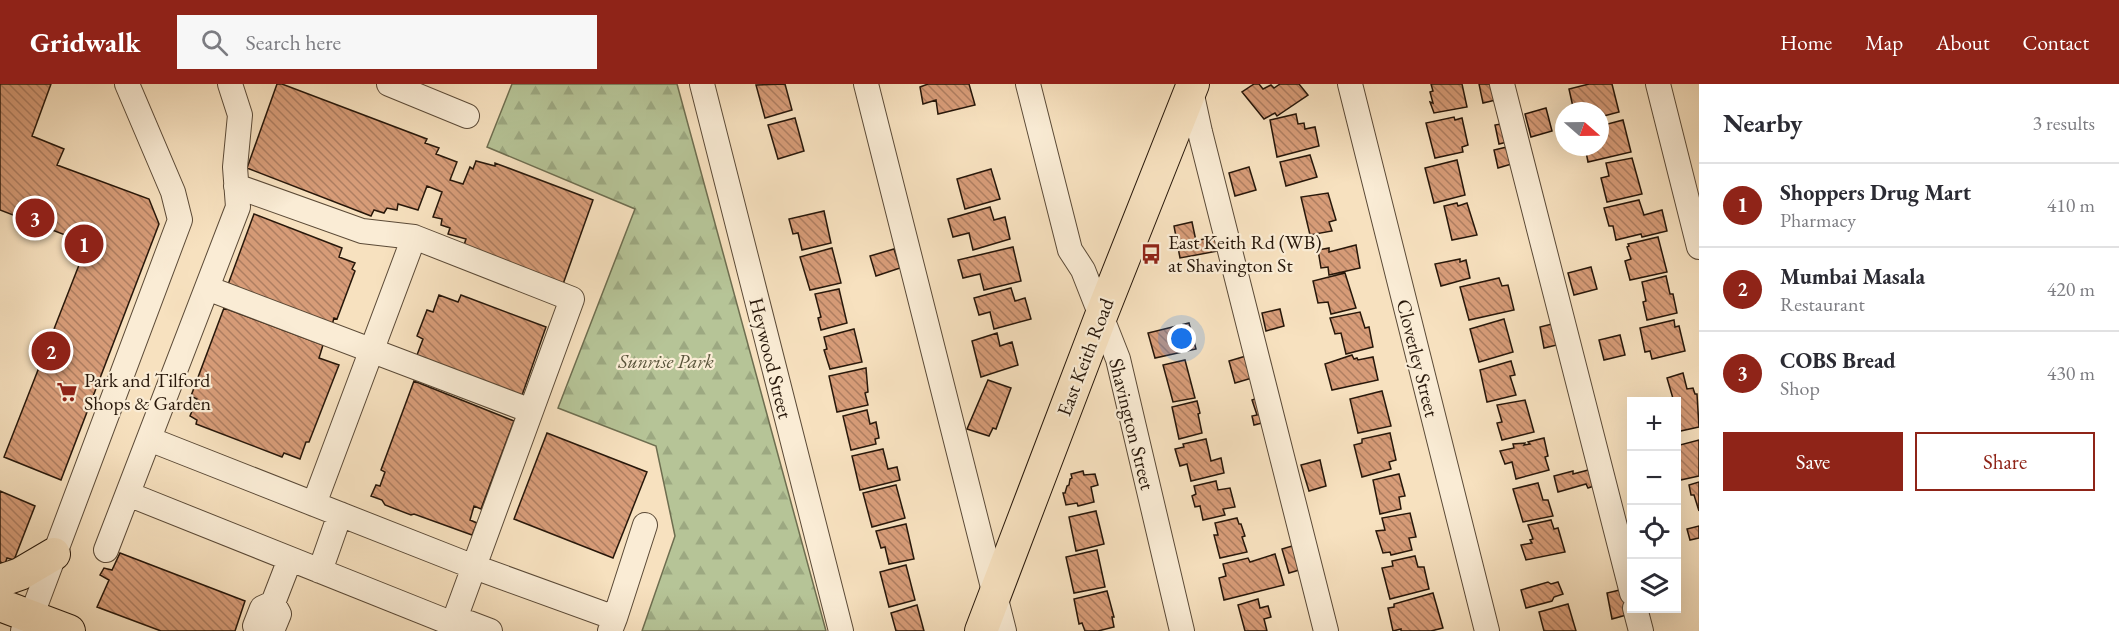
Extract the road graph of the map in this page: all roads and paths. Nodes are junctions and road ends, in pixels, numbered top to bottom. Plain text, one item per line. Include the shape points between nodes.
1 (127, 84) edge
2 (230, 84) edge
3 (389, 84) edge
4 (702, 84) edge
5 (866, 84) edge
6 (1028, 84) edge
7 (1350, 84) edge
8 (1502, 84) edge
9 (1658, 84) edge
10 (1191, 86) edge
11 (466, 116) dead end
12 (236, 186) junction
13 (414, 237) junction
14 (1699, 247) edge
15 (207, 288) junction
16 (1101, 316) junction
17 (371, 351) junction
18 (531, 411) junction
19 (149, 439) junction
20 (128, 494) junction
21 (314, 504) junction
22 (340, 514) junction
23 (645, 525) dead end
24 (106, 550) dead end
25 (54, 554) junction
26 (290, 559) junction
27 (474, 567) junction
28 (320, 571) junction
29 (1627, 573) edge
30 (0, 581) edge
31 (995, 595) junction
32 (0, 605) edge
33 (1636, 613) edge
34 (27, 624) edge
35 (453, 624) junction
36 (612, 625) edge
37 (264, 629) edge
38 (69, 631) edge
39 (490, 631) edge
40 (841, 631) edge
41 (981, 631) edge
42 (1004, 631) edge
43 (1182, 631) edge
44 (1326, 631) edge
45 (1487, 631) edge
46 (1641, 631) edge

1 - 25 street via 173,192 180,220
2 - 12 street via 240,115
3 - 11 street
4 - 40 street, Heywood Street
5 - 31 street
6 - 16 street, Shavington Street via 1070,250 1083,270
7 - 45 street, Cloverley Street
8 - 29 street
9 - 14 street
10 - 16 main road, East Keith Road
10 - 44 street
12 - 13 street via 362,231
12 - 15 street via 238,207
13 - 17 street
13 - 18 street via 572,299
15 - 17 street
15 - 19 street
16 - 31 main road, East Keith Road
16 - 43 street, Shavington Street via 1118,359
17 - 18 street
17 - 21 street
18 - 27 street
19 - 20 street
19 - 21 street
20 - 24 street
20 - 26 street
21 - 22 street
22 - 27 street
22 - 28 street
23 - 36 street
25 - 30 main road
25 - 34 street
26 - 28 street
26 - 37 street via 273,603 262,608
27 - 35 street
27 - 36 street
28 - 35 street
31 - 41 main road, East Keith Road
31 - 42 street
32 - 34 main road
33 - 46 street
34 - 38 main road
35 - 39 street via 469,623

